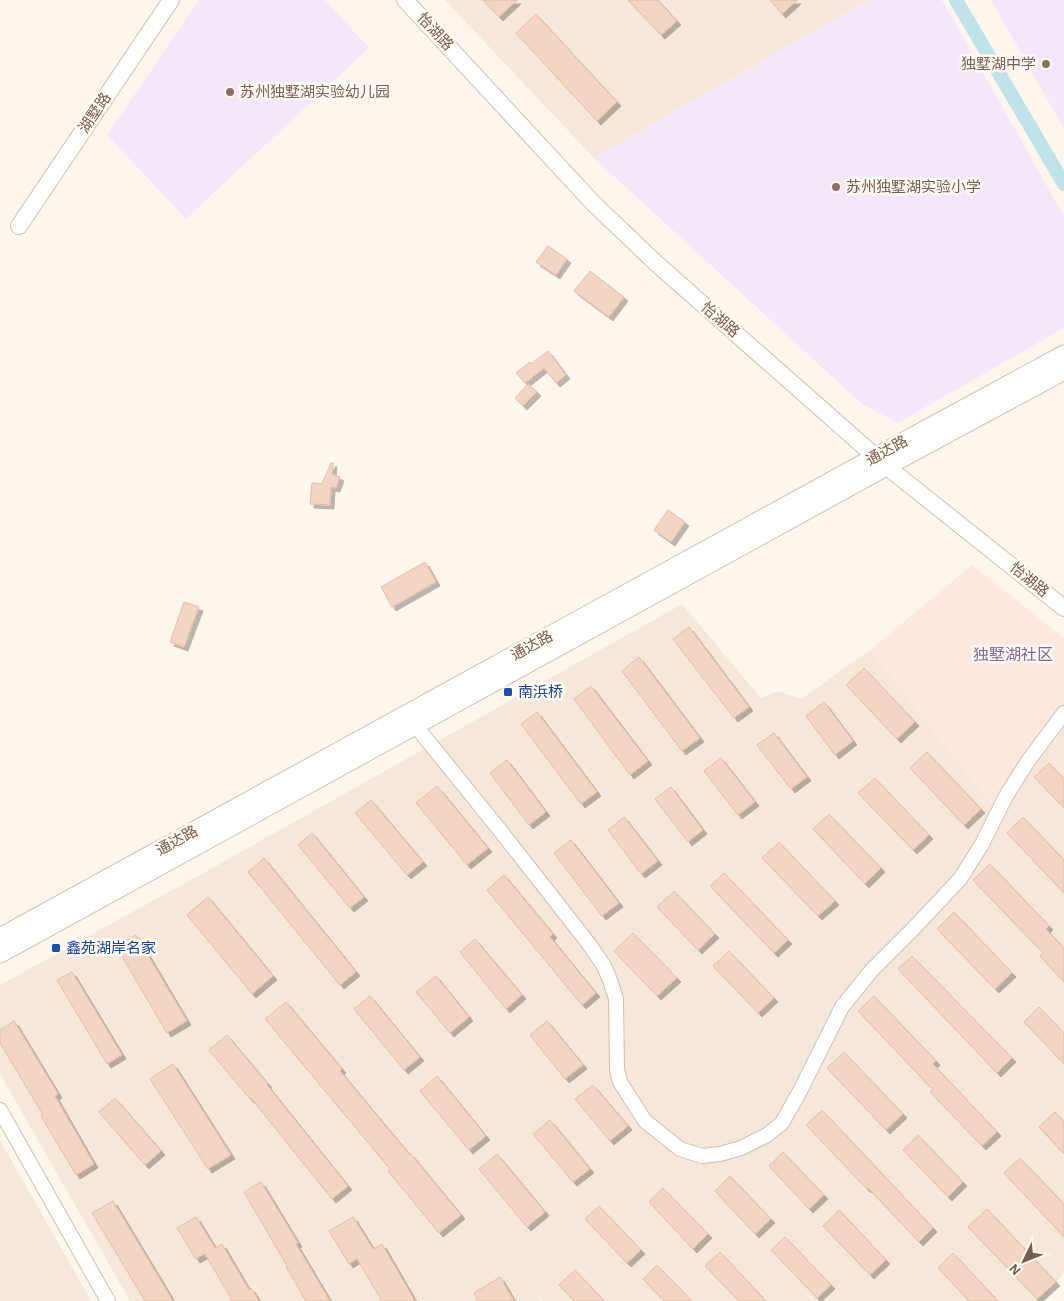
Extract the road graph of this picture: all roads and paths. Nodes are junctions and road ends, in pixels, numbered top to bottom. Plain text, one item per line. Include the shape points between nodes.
1 (171, 0) edge
2 (405, 0) edge
3 (19, 226) dead end
4 (1064, 355) edge
5 (1064, 370) edge
6 (881, 462) junction
7 (1064, 608) edge
8 (1064, 713) edge
9 (411, 720) junction
10 (0, 938) edge
11 (0, 953) edge
12 (0, 1110) edge
13 (108, 1301) edge

1 - 3 street, 湖墅路
2 - 6 street, 怡湖路 via 624,234
4 - 6 main road, 通达路
5 - 6 main road, 通达路
6 - 7 street, 怡湖路
6 - 9 main road, 通达路
8 - 9 street via 1006,796 960,879 871,971 842,1007 782,1123 741,1148 702,1156 680,1149 645,1122 620,1082 616,999 604,966
9 - 10 main road, 通达路
9 - 11 main road, 通达路
12 - 13 street

